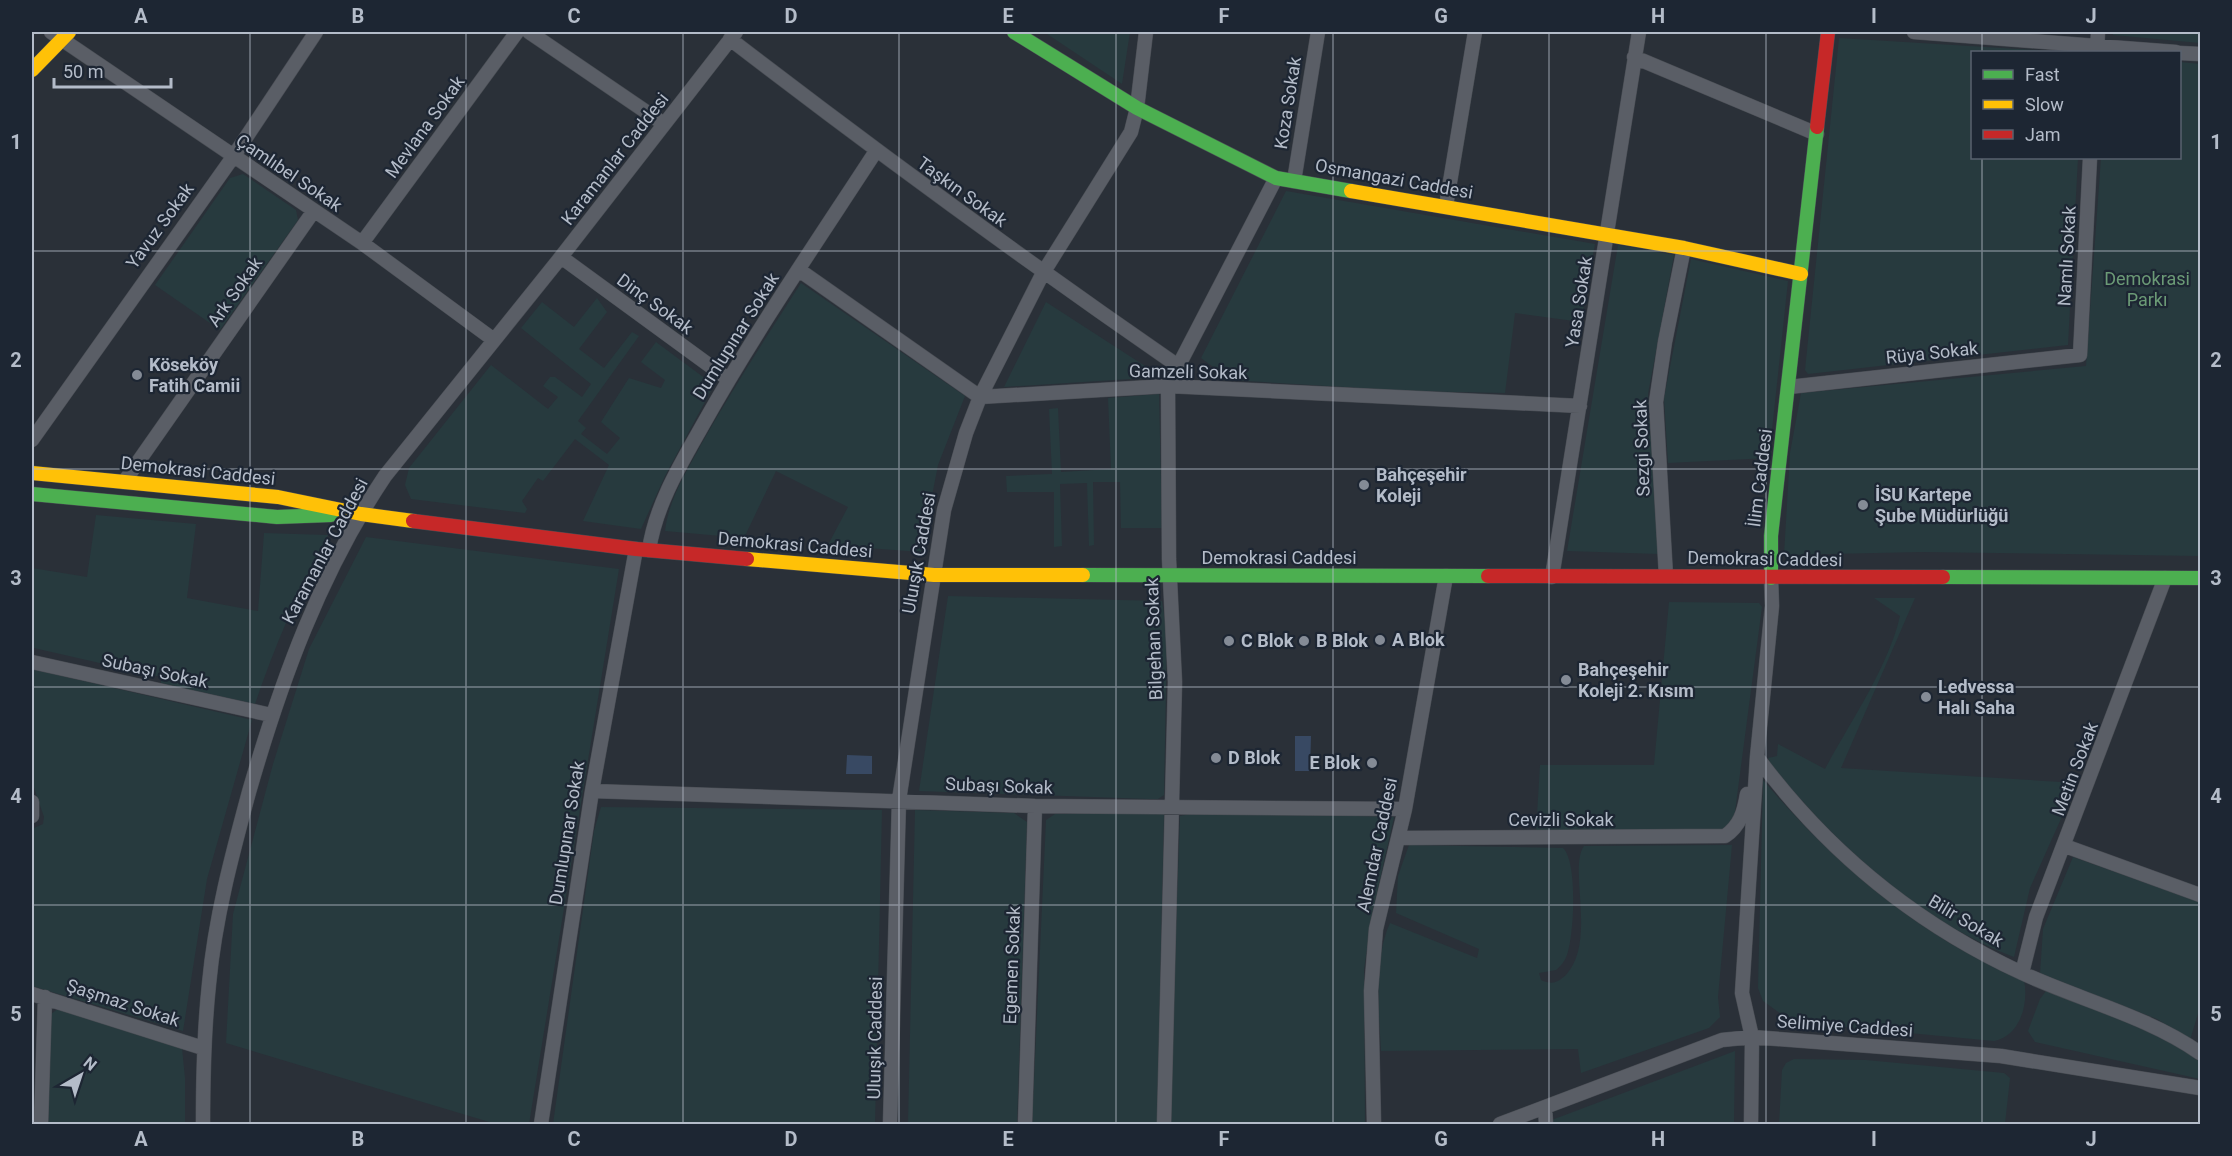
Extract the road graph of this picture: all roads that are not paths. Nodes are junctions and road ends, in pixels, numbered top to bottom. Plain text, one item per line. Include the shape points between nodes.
1 (316, 32) edge
2 (517, 32) edge
3 (529, 32) edge
4 (1014, 32) edge
5 (1146, 32) edge
6 (1318, 32) edge
7 (1475, 32) edge
8 (1639, 32) edge
9 (1828, 32) edge
10 (1914, 32) edge
11 (2098, 32) edge
12 (60, 34) edge
13 (733, 35) edge
14 (2097, 49) edge
15 (2138, 51) edge
16 (2181, 53) edge
17 (2200, 54) edge
18 (1634, 57) junction
19 (32, 70) edge
20 (1137, 108) junction
21 (664, 124) junction
22 (1817, 134) junction
23 (876, 151) junction
24 (233, 157) junction
25 (2090, 159) edge
26 (1276, 178) junction
27 (1294, 181) junction
28 (1446, 206) junction
29 (313, 212) junction
30 (1608, 234) junction
31 (362, 243) junction
32 (1684, 248) junction
33 (561, 257) junction
34 (799, 270) junction
35 (1043, 273) junction
36 (1801, 274) junction
37 (494, 340) junction
38 (2080, 355) joint
39 (1179, 366) junction
40 (728, 379) junction
41 (1168, 386) junction
42 (1789, 387) junction
43 (980, 397) junction
44 (1580, 406) junction
45 (32, 440) edge
46 (32, 473) edge
47 (124, 482) junction
48 (32, 494) edge
49 (361, 514) junction
50 (642, 550) junction
51 (934, 575) junction
52 (1446, 576) junction
53 (1666, 576) junction
54 (1170, 577) junction
55 (1552, 577) junction
56 (1771, 578) junction
57 (2165, 578) junction
58 (2200, 578) edge
59 (32, 662) edge
60 (271, 715) junction
61 (1757, 757) junction
62 (592, 791) junction
63 (899, 800) junction
64 (32, 802) edge
65 (1035, 806) junction
66 (1172, 807) junction
67 (1405, 809) junction
68 (32, 816) edge
69 (1398, 838) junction
70 (2065, 846) junction
71 (2200, 895) edge
72 (2022, 973) junction
73 (38, 995) edge
74 (2200, 1035) edge
75 (1752, 1037) junction
76 (203, 1048) junction
77 (2198, 1051) edge
78 (2200, 1088) edge
79 (1545, 1107) junction
80 (41, 1125) edge
81 (203, 1125) edge
82 (541, 1125) edge
83 (890, 1125) edge
84 (1025, 1125) edge
85 (1164, 1125) edge
86 (1374, 1125) edge
87 (1500, 1125) edge
88 (1546, 1125) edge
89 (1751, 1125) edge

1 - 24 street, Yavuz Sokak
2 - 31 street, Mevlana Sokak
3 - 21 street
4 - 20 main road, Osmangazi Caddesi
5 - 20 street, Uluışık Caddesi
6 - 27 street, Koza Sokak
7 - 28 street
8 - 18 street, Yasa Sokak
9 - 22 main road, İlim Caddesi
10 - 14 street
11 - 14 street
12 - 19 main road
12 - 24 street, Çamlıbel Sokak
13 - 21 street, Karamanlar Caddesi
13 - 23 street, Taşkın Sokak
14 - 15 street
16 - 17 street
18 - 22 street
18 - 30 street, Yasa Sokak
20 - 26 main road, Osmangazi Caddesi
20 - 35 street, Uluışık Caddesi via 1123,146
21 - 33 street, Karamanlar Caddesi
22 - 36 main road, İlim Caddesi
23 - 34 street, Dumlupınar Sokak
23 - 35 street, Taşkın Sokak
24 - 29 street, Çamlıbel Sokak
24 - 45 street, Yavuz Sokak
25 - 38 street, Namlı Sokak
26 - 27 main road, Osmangazi Caddesi
26 - 39 street, Bilgehan Sokak
27 - 28 main road, Osmangazi Caddesi
28 - 30 main road, Osmangazi Caddesi
29 - 31 street, Çamlıbel Sokak
29 - 47 street, Ark Sokak
30 - 32 main road, Osmangazi Caddesi
30 - 44 street, Yasa Sokak
31 - 37 street, Çamlıbel Sokak
32 - 36 main road, Osmangazi Caddesi
32 - 53 street, Sezgi Sokak via 1656,402
33 - 37 street, Karamanlar Caddesi
33 - 40 street, Dinç Sokak
34 - 40 street, Dumlupınar Sokak
34 - 43 street
35 - 39 street, Taşkın Sokak
35 - 43 street, Uluışık Caddesi
36 - 42 main road, İlim Caddesi
37 - 49 street, Karamanlar Caddesi via 402,453
38 - 42 street, Rüya Sokak
39 - 41 street, Bilgehan Sokak
40 - 50 street, Dumlupınar Sokak via 671,481
41 - 43 street, Gamzeli Sokak
41 - 44 street, Gamzeli Sokak
41 - 54 street, Bilgehan Sokak
42 - 56 main road, İlim Caddesi via 1771,536
43 - 51 street, Uluışık Caddesi via 952,474
44 - 55 street, Yasa Sokak
46 - 47 main road, Demokrasi Caddesi
47 - 49 main road, Demokrasi Caddesi via 278,497
48 - 49 main road, Demokrasi Caddesi via 277,517
49 - 50 main road, Demokrasi Caddesi
49 - 60 street, Karamanlar Caddesi via 312,609
50 - 51 main road, Demokrasi Caddesi
50 - 62 street, Dumlupınar Sokak
51 - 54 main road, Demokrasi Caddesi
51 - 63 street, Uluışık Caddesi
52 - 54 main road, Demokrasi Caddesi
52 - 55 main road, Demokrasi Caddesi
52 - 67 street, Alemdar Caddesi
53 - 55 main road, Demokrasi Caddesi
53 - 56 main road, Demokrasi Caddesi
54 - 66 street, Bilgehan Sokak via 1175,682
56 - 57 main road, Demokrasi Caddesi
56 - 61 street, İlim Caddesi via 1772,606
57 - 58 main road, Demokrasi Caddesi
57 - 70 street, Metin Sokak
59 - 60 street, Subaşı Sokak
60 - 76 street, Karamanlar Caddesi via 227,872 209,981
61 - 69 street, Cevizli Sokak via 1740,820 1725,836
61 - 72 street, Bilir Sokak via 1810,822 1869,876 1950,936
61 - 75 street, İlim Caddesi via 1742,993
62 - 63 street, Subaşı Sokak
62 - 82 street, Dumlupınar Sokak
63 - 65 street, Subaşı Sokak
63 - 83 street, Uluışık Caddesi
64 - 68 street
65 - 66 street, Subaşı Sokak
65 - 84 street, Egemen Sokak
66 - 67 street, Subaşı Sokak
66 - 85 street, Bilgehan Sokak
67 - 69 street, Alemdar Caddesi
69 - 86 street, Alemdar Caddesi via 1372,966
70 - 71 street
70 - 72 street, Metin Sokak via 2036,916
72 - 77 street, Bilir Sokak via 2151,1026
73 - 76 street, Şaşmaz Sokak
73 - 80 street
74 - 77 street
75 - 78 street, Selimiye Caddesi via 2001,1056
75 - 79 street, Selimiye Caddesi via 1722,1040
75 - 89 street, İlim Caddesi
76 - 81 street, Karamanlar Caddesi
79 - 87 street, Selimiye Caddesi
79 - 88 street

